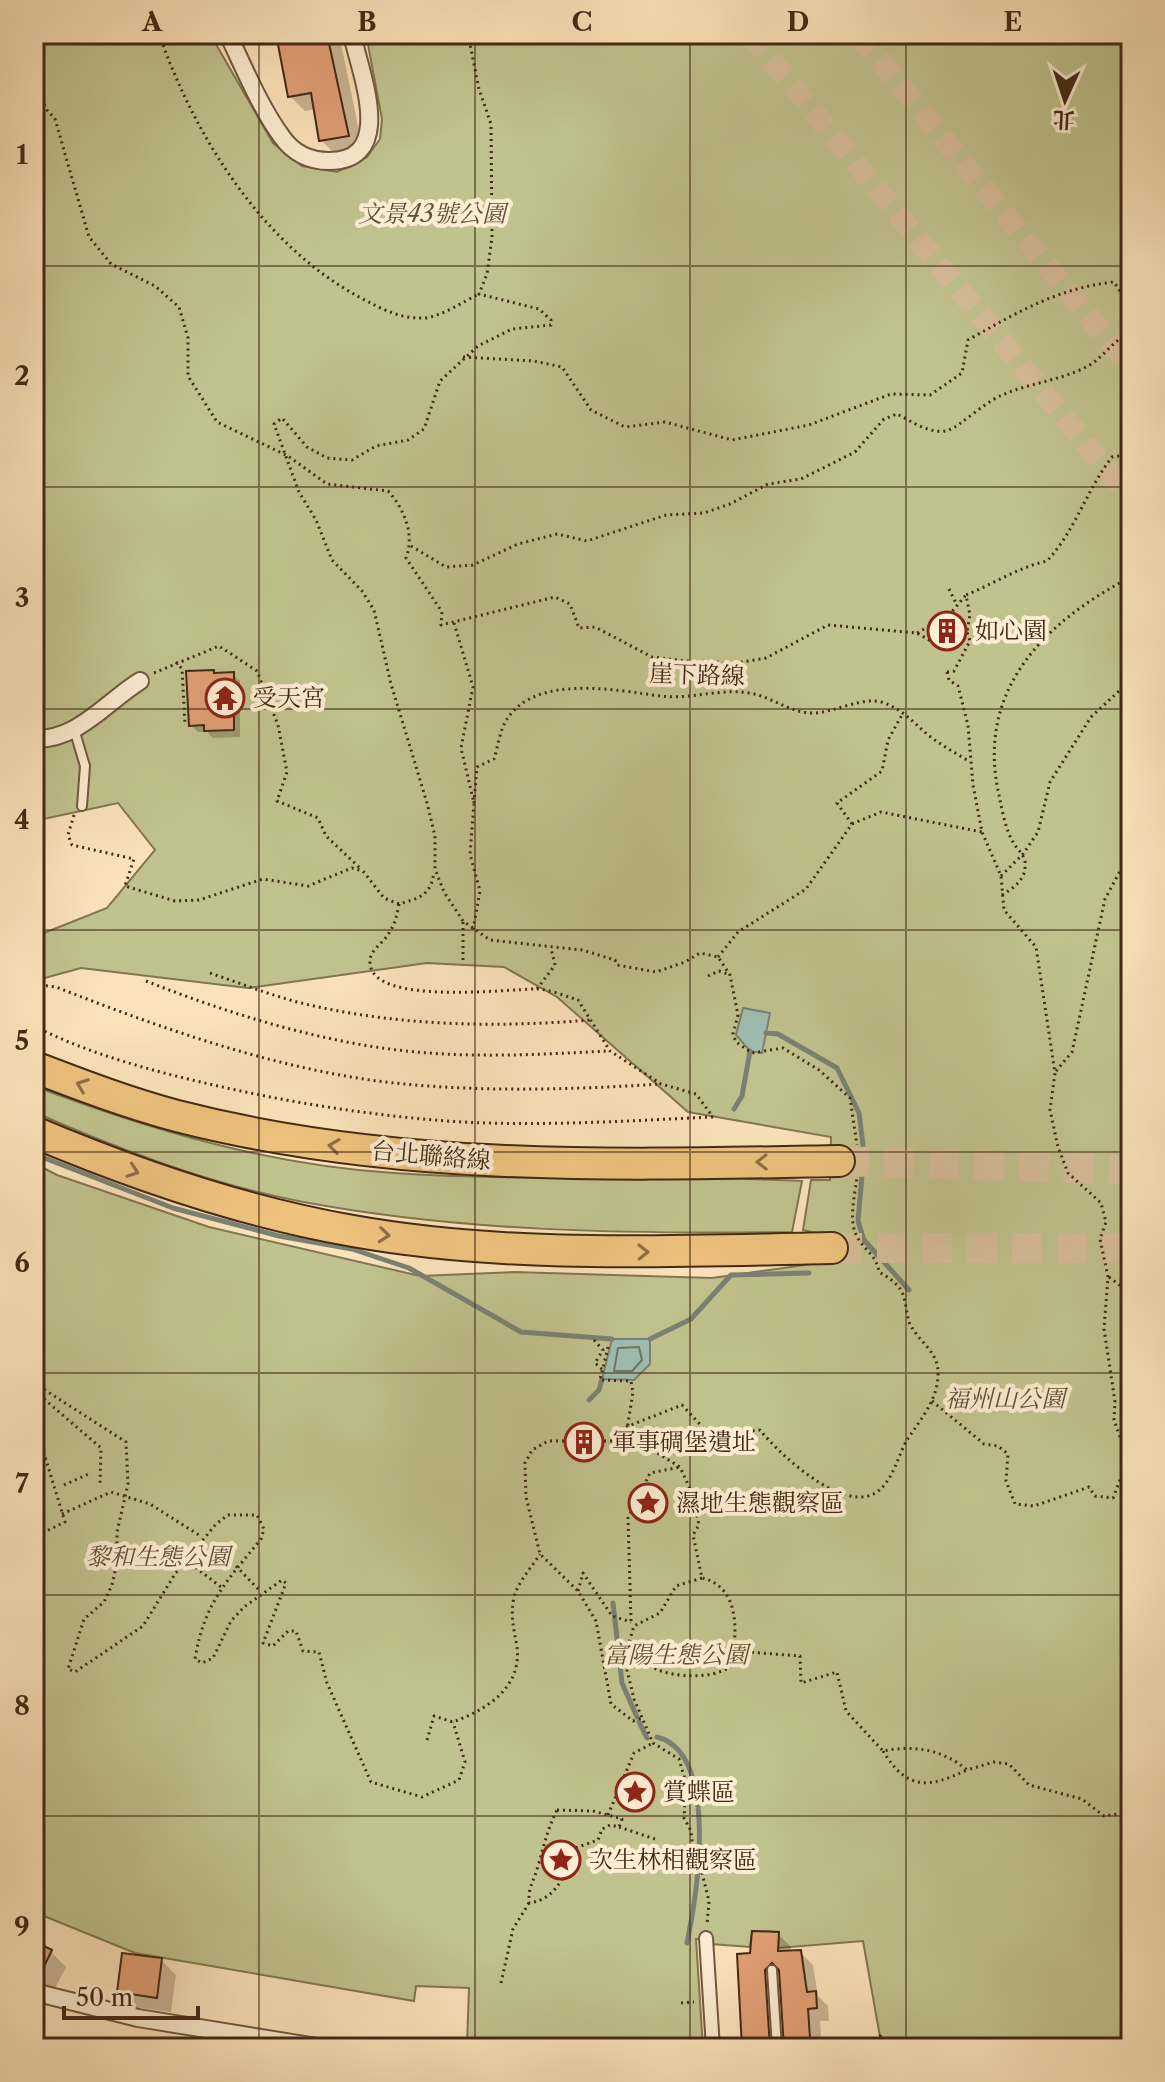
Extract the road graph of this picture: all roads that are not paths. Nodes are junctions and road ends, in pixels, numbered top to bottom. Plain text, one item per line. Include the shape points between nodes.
1 (228, 34) edge
2 (352, 34) edge
3 (140, 681) road end
4 (74, 729) junction
5 (34, 739) edge
6 (82, 806) road end
7 (34, 1067) edge
8 (34, 1132) edge
9 (852, 1161) tunnel mouth
10 (832, 1248) tunnel mouth
11 (706, 1938) road end
12 (772, 1970) dead end
13 (34, 1992) edge
14 (323, 2048) edge
15 (713, 2048) edge
16 (777, 2048) edge

1 - 2 street via 282,137 305,157 338,161 351,156 370,130 371,112
3 - 4 street
4 - 5 street
4 - 6 lane via 85,766
9 -> 7 highway, 台北聯絡線 via 534,1164 364,1150 177,1116
8 -> 10 highway via 161,1180 353,1231 537,1250
11 - 15 street
12 - 16 lane
13 - 14 street via 138,2018

